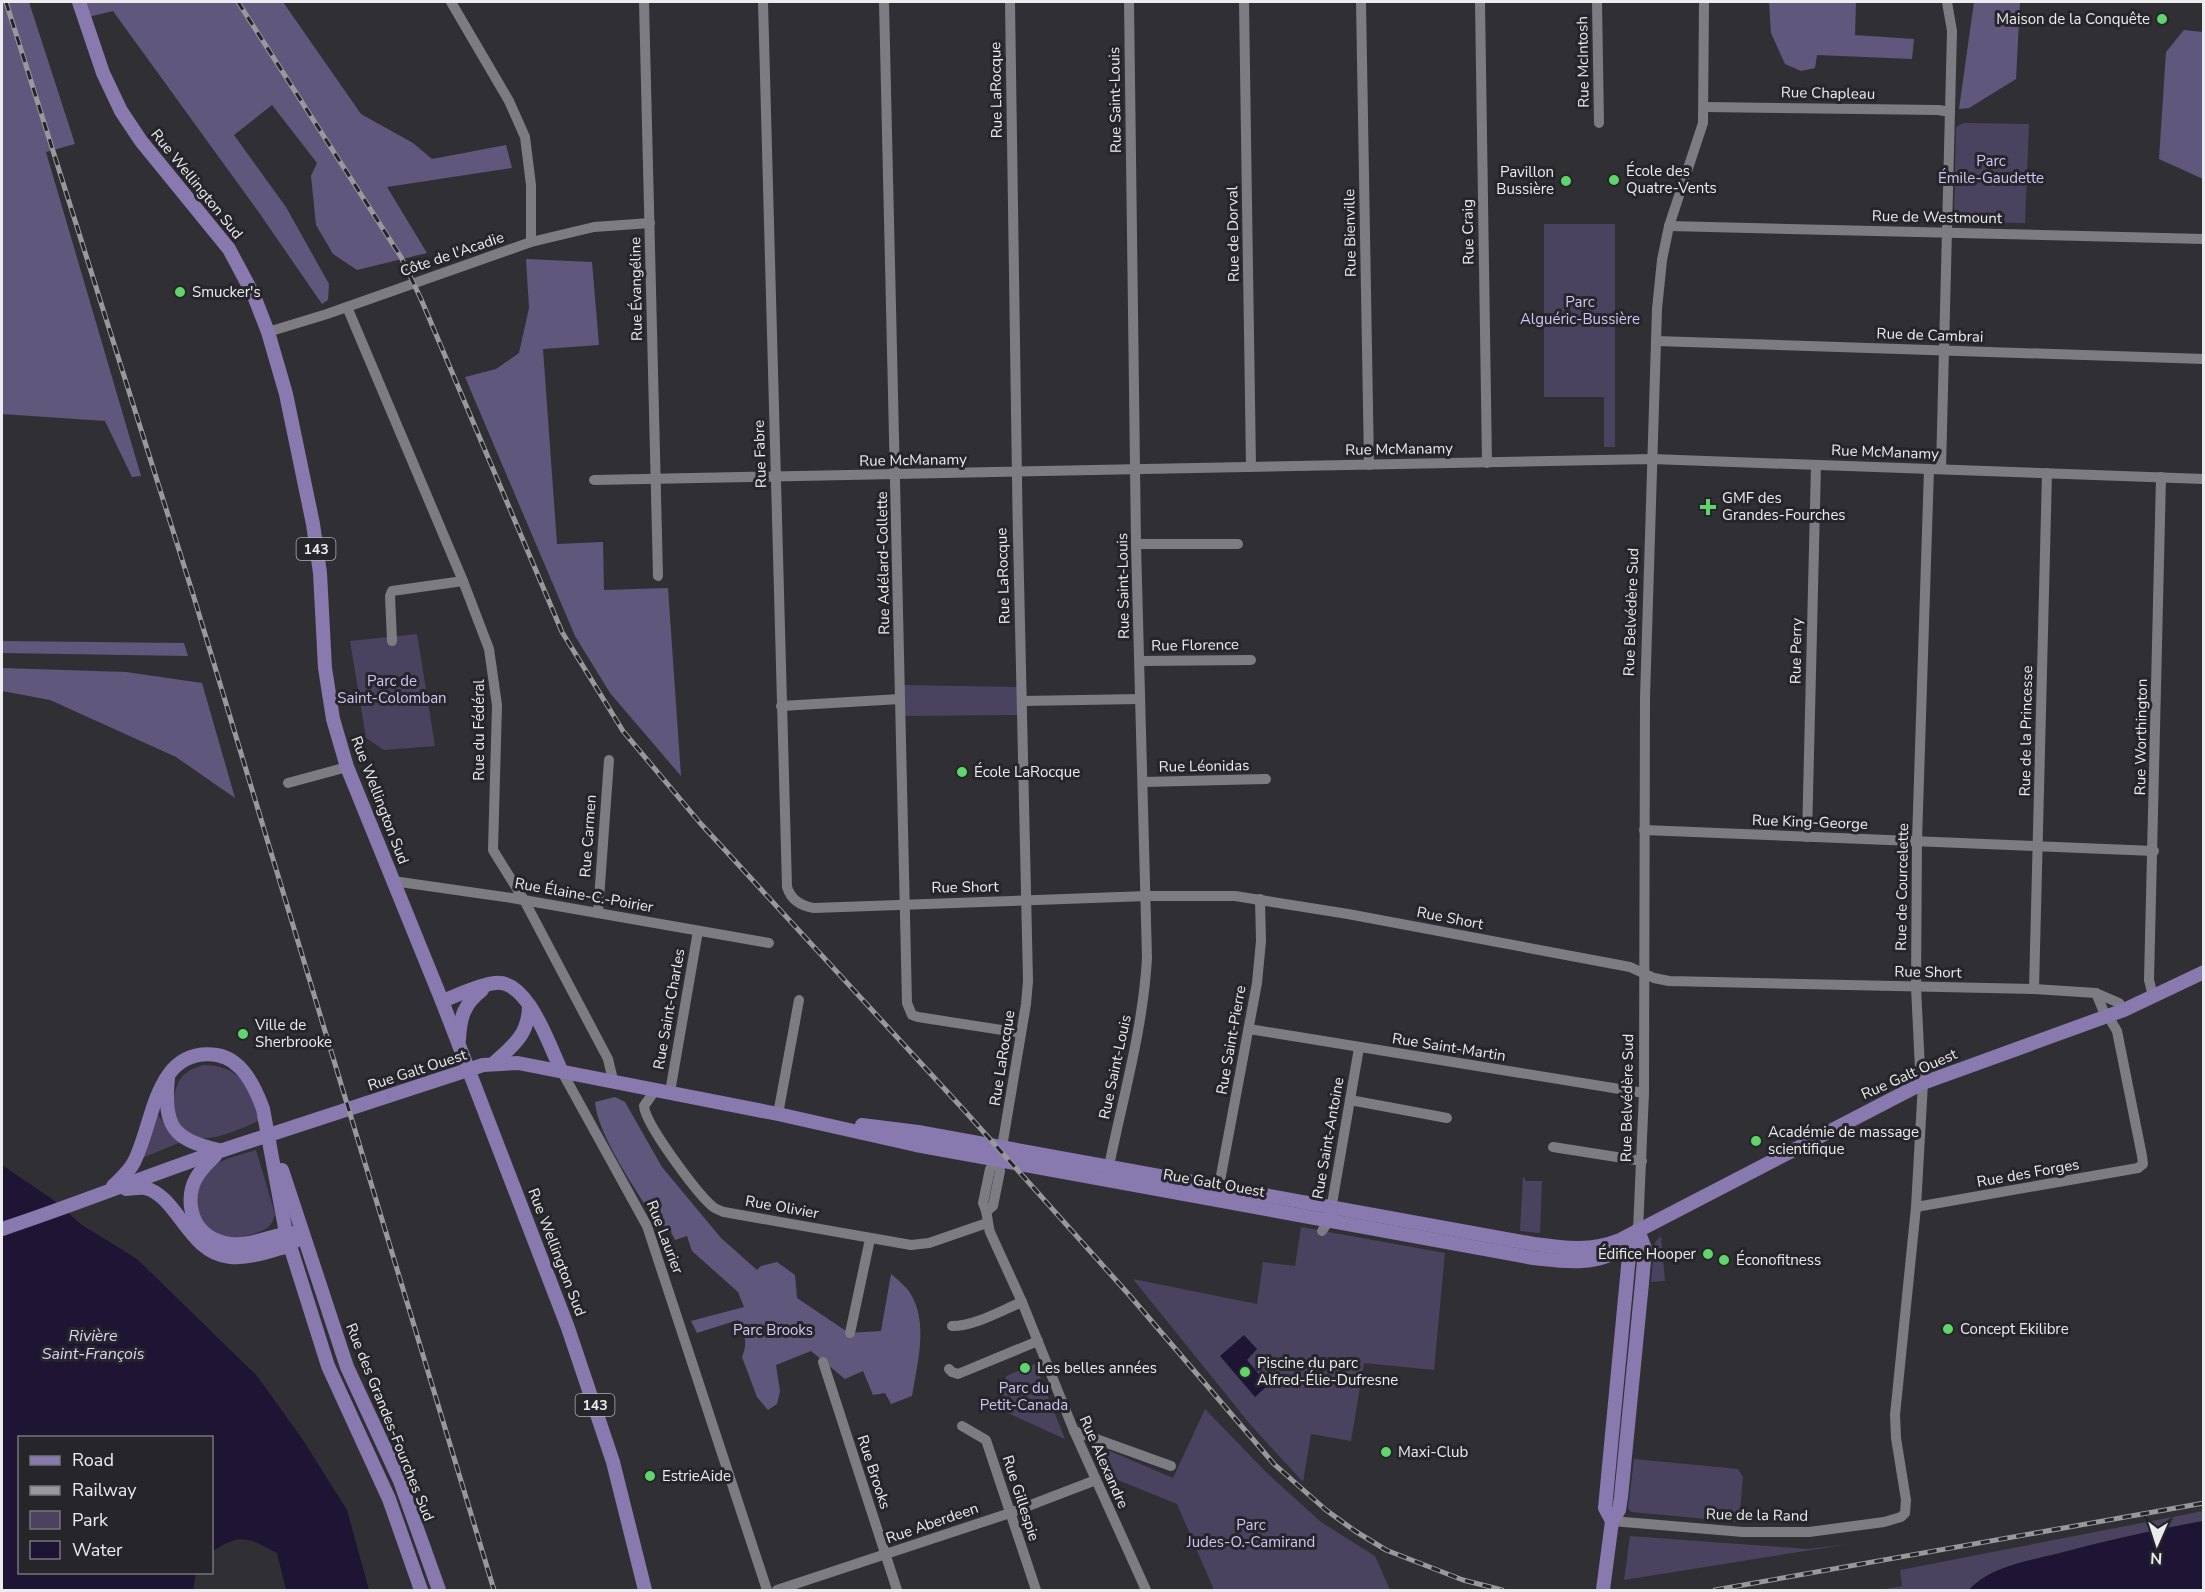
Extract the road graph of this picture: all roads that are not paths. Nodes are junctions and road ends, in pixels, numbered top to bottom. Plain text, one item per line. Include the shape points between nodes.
1 (79, 2) edge
2 (451, 2) edge
3 (644, 2) edge
4 (763, 2) edge
5 (884, 2) edge
6 (1010, 2) edge
7 (1129, 2) edge
8 (1244, 2) edge
9 (1361, 2) edge
10 (1480, 2) edge
11 (1597, 2) edge
12 (1704, 2) edge
13 (1947, 2) edge
14 (1705, 107) junction
15 (1950, 112) junction
16 (1599, 123) dead end
17 (650, 223) junction
18 (1669, 226) junction
19 (1947, 232) junction
20 (2204, 239) edge
21 (531, 242) junction
22 (347, 307) junction
23 (268, 332) junction
24 (1656, 341) junction
25 (1944, 350) junction
26 (2204, 359) edge
27 (1652, 459) junction
28 (1487, 463) junction
29 (1369, 465) junction
30 (1816, 465) junction
31 (1251, 467) junction
32 (1135, 469) junction
33 (1929, 469) junction
34 (1941, 470) junction
35 (1015, 472) junction
36 (2047, 473) junction
37 (896, 475) junction
38 (2161, 477) junction
39 (776, 478) junction
40 (2204, 478) edge
41 (656, 479) junction
42 (594, 480) dead end
43 (1136, 544) junction
44 (1238, 544) dead end
45 (658, 576) dead end
46 (463, 581) junction
47 (392, 641) dead end
48 (1251, 660) dead end
49 (1140, 661) junction
50 (900, 699) junction
51 (1140, 699) junction
52 (1022, 701) junction
53 (781, 706) junction
54 (609, 760) dead end
55 (347, 767) junction
56 (1266, 779) dead end
57 (1143, 782) junction
58 (288, 783) dead end
59 (1644, 830) junction
60 (1807, 837) junction
61 (1917, 841) junction
62 (2039, 846) junction
63 (2154, 851) junction
64 (393, 881) junction
65 (1147, 896) junction
66 (1260, 899) junction
67 (524, 900) junction
68 (1025, 901) junction
69 (797, 902) joint
70 (904, 904) junction
71 (598, 913) junction
72 (698, 931) junction
73 (769, 943) dead end
74 (2204, 972) edge
75 (1645, 974) junction
76 (489, 984) junction
77 (1916, 987) junction
78 (2034, 989) junction
79 (2096, 993) junction
80 (2153, 996) junction
81 (799, 1000) dead end
82 (442, 1001) junction
83 (529, 1003) junction
84 (2124, 1010) junction
85 (2107, 1016) junction
86 (1249, 1029) junction
87 (1021, 1033) junction
88 (459, 1046) junction
89 (1359, 1048) junction
90 (488, 1064) junction
91 (561, 1070) junction
92 (168, 1076) junction
93 (613, 1080) junction
94 (1923, 1083) junction
95 (656, 1089) junction
96 (670, 1092) junction
97 (1644, 1093) junction
98 (1350, 1100) junction
99 (778, 1114) junction
100 (1447, 1118) dead end
101 (268, 1128) junction
102 (1553, 1147) dead end
103 (221, 1151) junction
104 (1000, 1154) junction
105 (1642, 1161) junction
106 (1110, 1166) junction
107 (1219, 1186) junction
108 (106, 1191) junction
109 (1916, 1207) junction
110 (1328, 1219) junction
111 (987, 1223) junction
112 (2, 1229) edge
113 (1638, 1230) junction
114 (303, 1234) junction
115 (870, 1239) junction
116 (288, 1240) junction
117 (1022, 1302) junction
118 (952, 1326) dead end
119 (850, 1333) dead end
120 (1038, 1341) junction
121 (823, 1362) dead end
122 (949, 1369) dead end
123 (962, 1426) dead end
124 (1074, 1431) junction
125 (1171, 1466) dead end
126 (1096, 1480) junction
127 (1010, 1512) junction
128 (1901, 1516) joint
129 (1612, 1521) junction
130 (885, 1555) junction
131 (1604, 1586) edge
132 (421, 1590) edge
133 (439, 1590) edge
134 (645, 1590) edge
135 (767, 1590) edge
136 (777, 1590) edge
137 (897, 1590) edge
138 (1036, 1590) edge
139 (1146, 1590) edge

1 - 23 main road, Rue Wellington Sud / 143 via 103,73 121,111 229,249
2 - 21 street via 509,101 525,137 531,185
3 - 17 street, Rue Évangéline
4 - 39 street, Rue Fabre
5 - 37 street, Rue Adélard-Collette
6 - 35 street, Rue LaRocque
7 - 32 street, Rue Saint-Louis
8 - 31 street, Rue de Dorval
9 - 29 street, Rue Bienville
10 - 28 street, Rue Craig
11 - 16 street, Rue McIntosh
12 - 14 street, Rue Belvédère Sud
13 - 15 street via 1952,31
14 - 15 street, Rue Chapleau
14 - 18 street, Rue Belvédère Sud via 1700,137
15 - 19 street
17 - 21 street, Côte de l'Acadie via 594,227
17 - 41 street, Rue Évangéline
18 - 19 street, Rue de Westmount
18 - 24 street, Rue Belvédère Sud via 1662,260
19 - 20 street, Rue de Westmount
19 - 25 street
21 - 22 street, Côte de l'Acadie
22 - 23 street, Côte de l'Acadie
22 - 46 street, Rue du Fédéral
23 - 55 main road, Rue Wellington Sud / 143 via 313,524 325,668 333,719
24 - 25 street, Rue de Cambrai
24 - 27 street, Rue Belvédère Sud
25 - 26 street, Rue de Cambrai
25 - 34 street
27 - 28 street, Rue McManamy
27 - 30 street, Rue McManamy
27 - 59 street, Rue Belvédère Sud
28 - 29 street, Rue McManamy
29 - 31 street, Rue McManamy
30 - 33 street, Rue McManamy
30 - 60 street, Rue Perry
31 - 32 street, Rue McManamy
32 - 35 street, Rue McManamy
32 - 43 street, Rue Saint-Louis
33 - 34 street, Rue McManamy
33 - 61 street, Rue de Courcelette
34 - 36 street, Rue McManamy
35 - 37 street, Rue McManamy
35 - 52 street, Rue LaRocque
36 - 38 street, Rue McManamy
36 - 62 street, Rue de la Princesse
37 - 39 street, Rue McManamy
37 - 50 street, Rue Adélard-Collette
38 - 40 street, Rue McManamy
38 - 63 street, Rue Worthington
39 - 41 street, Rue McManamy
39 - 53 street, Rue Fabre
41 - 42 street, Rue McManamy
41 - 45 street, Rue Évangéline
43 - 44 street
43 - 49 street, Rue Saint-Louis
46 - 47 street via 392,591
46 - 67 street, Rue du Fédéral via 489,649 496,685 494,850
48 - 49 street, Rue Florence
49 - 51 street, Rue Saint-Louis
50 - 53 street
50 - 70 street, Rue Adélard-Collette
51 - 52 street
51 - 57 street, Rue Saint-Louis
52 - 68 street, Rue LaRocque
53 - 69 street, Rue Fabre via 787,887
54 - 71 street, Rue Carmen
55 - 58 street
55 - 64 main road, Rue Wellington Sud / 143
56 - 57 street, Rue Léonidas
57 - 65 street, Rue Saint-Louis
59 - 60 street, Rue King-George
59 - 75 street, Rue Belvédère Sud
60 - 61 street, Rue King-George
61 - 62 street, Rue King-George
61 - 77 street, Rue de Courcelette
62 - 63 street, Rue King-George
62 - 78 street, Rue de la Princesse
63 - 80 street, Rue Worthington via 2149,980
64 - 67 street, Rue Élaine-C.-Poirier
64 - 82 main road, Rue Wellington Sud / 143
65 - 66 street, Rue Short
65 - 68 street, Rue Short
65 - 106 street, Rue Saint-Louis via 1145,986
66 - 75 street, Rue Short via 1630,967
66 - 86 street, Rue Saint-Pierre via 1261,941
67 - 71 street, Rue Élaine-C.-Poirier
67 - 93 street, Rue du Fédéral via 608,1059
68 - 70 street, Rue Short
68 - 87 street, Rue LaRocque via 1028,981
69 - 70 street, Rue Short via 814,908
70 - 87 street, Rue Adélard-Collette via 907,1004 912,1015
71 - 72 street, Rue Élaine-C.-Poirier
72 - 73 street, Rue Élaine-C.-Poirier
72 - 96 street, Rue Saint-Charles
74 - 80 main road, Rue Galt Ouest
75 - 77 street, Rue Short via 1669,981
75 - 97 street, Rue Belvédère Sud
76 - 82 main road
76 - 83 main road, Rue Laurier via 514,987
76 - 88 main road via 466,1005 460,1018
77 - 78 street, Rue Short
77 - 94 street, Rue de Courcelette
78 - 79 street, Rue Short
79 - 84 street, Rue Short via 2119,1003
79 - 85 street
80 - 84 main road, Rue Galt Ouest
81 - 99 street
82 - 88 main road, Rue Wellington Sud / 143
83 - 90 main road via 529,1018 515,1044
83 - 91 main road, Rue Laurier
84 - 85 main road, Rue Galt Ouest
85 - 94 main road, Rue Galt Ouest
85 - 109 street, Rue des Forges via 2117,1031 2143,1164
86 - 89 street, Rue Saint-Martin
86 - 107 street, Rue Saint-Pierre
87 - 104 street, Rue LaRocque
88 - 134 main road, Rue Wellington Sud / 143 via 589,1385
89 - 97 street, Rue Saint-Martin
89 - 98 street, Rue Saint-Antoine
90 - 91 main road, Rue Galt Ouest via 518,1063
90 - 103 main road, Rue Galt Ouest
91 - 93 main road, Rue Galt Ouest
91 - 135 street, Rue Laurier via 647,1226
92 - 101 main road, Rue des Grandes-Fourches Sud via 191,1057 217,1055 228,1059 252,1085
92 - 103 main road via 166,1108 173,1128 198,1146
92 - 108 main road via 159,1088 135,1161
93 - 95 main road, Rue Galt Ouest
94 - 109 street, Rue de Courcelette
94 - 113 main road, Rue Galt Ouest
95 - 96 main road, Rue Galt Ouest
95 - 115 street, Rue Olivier via 646,1101 644,1113 686,1175 716,1209
96 - 99 main road, Rue Galt Ouest
97 - 105 street, Rue Belvédère Sud
98 - 100 street
98 - 110 street, Rue Saint-Antoine
99 - 104 main road, Rue Galt Ouest via 916,1145
101 - 114 main road, Rue des Grandes-Fourches Sud
101 - 116 main road, Rue des Grandes-Fourches Sud
102 - 105 street
103 - 108 main road, Rue Galt Ouest
103 - 116 main road via 199,1171 193,1183 191,1208 198,1227 212,1239 230,1244
104 - 106 main road, Rue Galt Ouest
104 - 110 main road, Rue Galt Ouest
104 - 111 street, Rue Alexandre via 990,1168 983,1203
105 - 113 street, Rue Belvédère Sud
106 - 107 main road, Rue Galt Ouest
107 - 110 main road, Rue Galt Ouest
108 - 112 main road, Rue Galt Ouest
108 - 116 main road via 151,1191 197,1241 225,1256 247,1256
109 - 128 street, Rue de Courcelette via 1895,1414 1906,1500
110 - 113 main road, Rue Galt Ouest via 1590,1249
111 - 115 street, Rue Olivier via 929,1243 911,1245
111 - 117 street, Rue Alexandre
113 - 129 main road, Rue Belvédère Sud via 1645,1249 1643,1272 1621,1497
114 - 116 main road
114 - 133 main road, Rue des Grandes-Fourches Sud via 347,1367 400,1481
115 - 119 street
116 - 132 main road, Rue des Grandes-Fourches Sud via 328,1366 389,1499
117 - 118 street via 963,1326
117 - 120 street, Rue Alexandre
120 - 122 street via 958,1374
120 - 124 street, Rue Alexandre
121 - 130 street, Rue Brooks
123 - 127 street, Rue Gillespie via 986,1440
124 - 125 street
124 - 126 street, Rue Alexandre
126 - 127 street, Rue Aberdeen
126 - 139 street, Rue Alexandre
127 - 130 street, Rue Aberdeen
127 - 138 street, Rue Gillespie
128 - 129 street, Rue de la Rand via 1884,1522 1775,1533
129 - 131 main road, Rue Belvédère Sud
130 - 136 street, Rue Aberdeen
130 - 137 street, Rue Brooks

